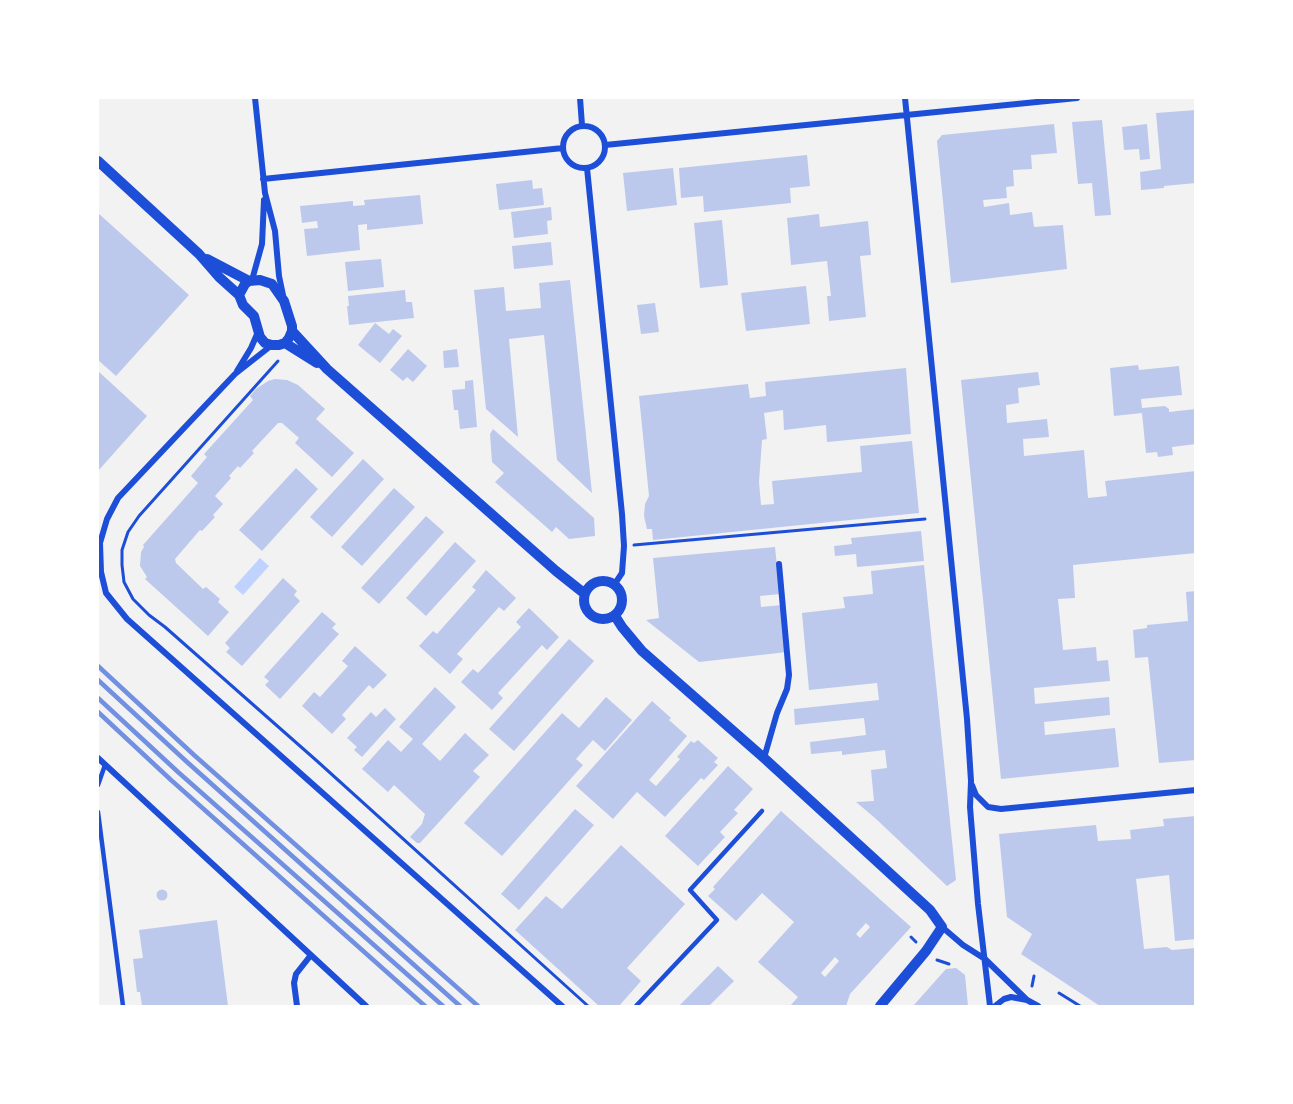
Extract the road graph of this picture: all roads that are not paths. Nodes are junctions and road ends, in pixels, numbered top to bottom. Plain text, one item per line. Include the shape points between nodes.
1 (255, 98) edge
2 (580, 98) edge
3 (905, 98) edge
4 (1077, 98) edge
5 (906, 115) junction
6 (582, 125) junction
7 (605, 145) junction
8 (563, 148) junction
9 (98, 161) edge
10 (587, 168) junction
11 (263, 179) junction
12 (265, 194) junction
13 (199, 254) junction
14 (251, 281) junction
15 (238, 295) junction
16 (284, 302) junction
17 (258, 331) junction
18 (292, 331) junction
19 (285, 343) junction
20 (272, 345) junction
21 (327, 369) junction
22 (235, 374) junction
23 (779, 564) dead end
24 (614, 585) junction
25 (585, 594) junction
26 (615, 616) junction
27 (98, 758) edge
28 (764, 758) junction
29 (105, 765) junction
30 (971, 781) junction
31 (98, 785) edge
32 (1196, 790) edge
33 (762, 811) dead end
34 (98, 812) edge
35 (942, 927) junction
36 (311, 955) junction
37 (985, 959) junction
38 (1027, 1000) junction
39 (123, 1006) edge
40 (297, 1006) edge
41 (366, 1006) edge
42 (562, 1006) edge
43 (636, 1006) edge
44 (880, 1006) edge
45 (990, 1006) edge
46 (995, 1006) edge
47 (1038, 1006) edge

1 - 11 street
2 - 6 street
3 - 5 street
4 - 5 street
5 - 7 street
5 - 30 street
6 - 7 street via 600,132
6 - 8 street via 570,130
7 - 10 street via 603,157
8 - 10 street via 568,161
8 - 11 street
9 - 13 street
10 - 24 street via 622,514 622,573
11 - 12 street
12 - 14 street via 262,244
12 - 16 street via 275,231
13 - 14 street
13 - 15 street
14 - 15 street via 244,284
14 - 16 street via 272,284
15 - 17 street via 254,316
16 - 18 street
17 - 20 street via 265,343
17 - 22 street
18 - 19 street
18 - 21 street
19 - 20 street
19 - 21 street
20 - 22 street
21 - 25 street
22 - 42 street via 118,498 100,543 100,572 106,593 127,619
23 - 28 street via 789,675
24 - 25 street via 598,582
24 - 26 street via 622,600
25 - 26 street via 585,608 594,618
26 - 28 street via 642,651
27 - 29 street
28 - 35 street via 930,910
29 - 31 lane
29 - 36 street
30 - 32 street via 976,795 988,807 1001,809
30 - 37 street via 970,807
33 - 43 lane via 690,890 717,920
34 - 39 lane
35 - 37 street
35 - 44 street
36 - 40 street via 296,974
36 - 41 street
37 - 38 street
37 - 45 street
38 - 46 street via 1011,997
38 - 47 street

